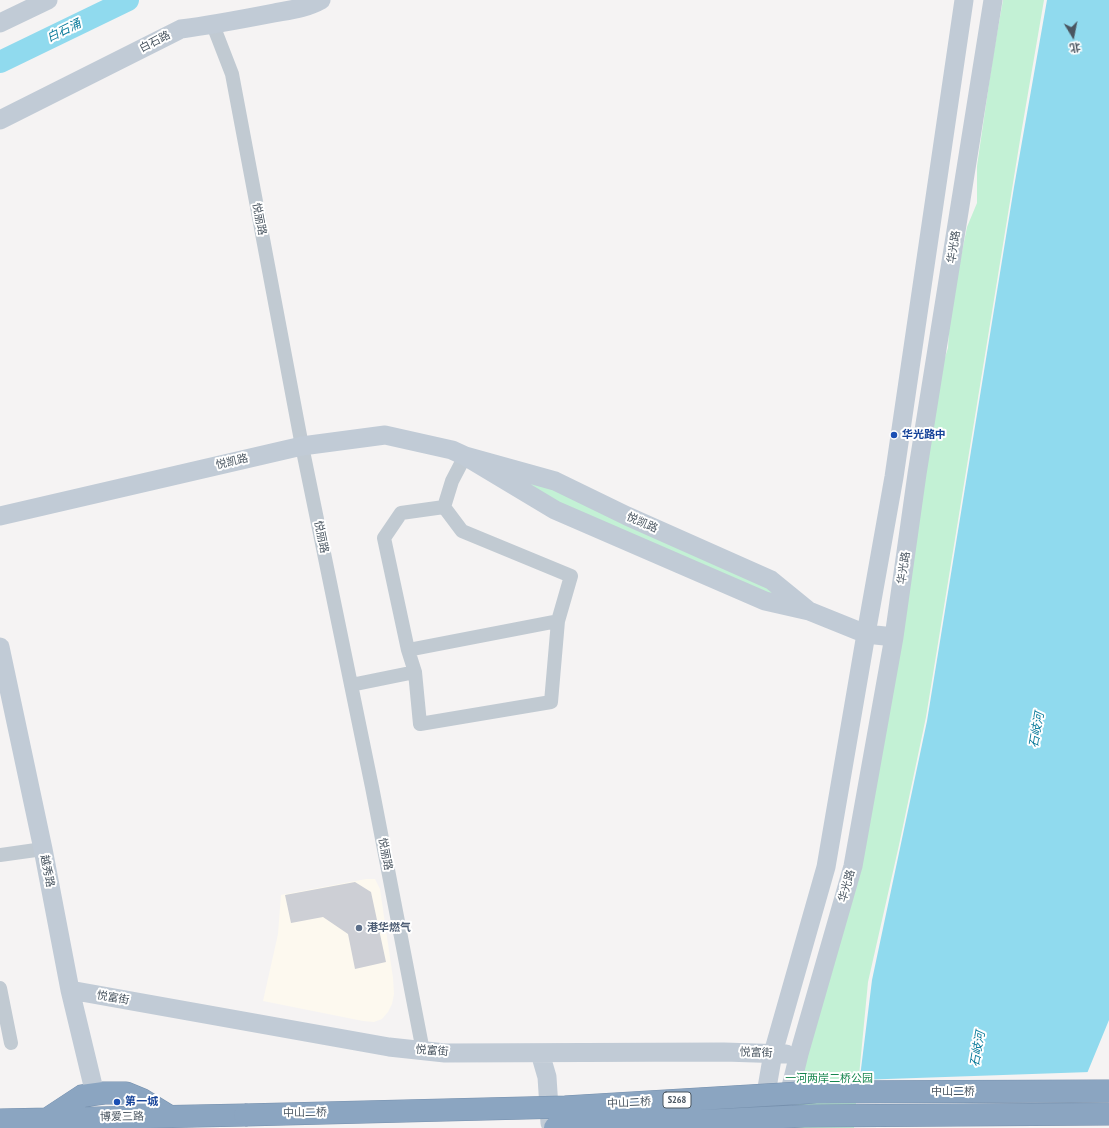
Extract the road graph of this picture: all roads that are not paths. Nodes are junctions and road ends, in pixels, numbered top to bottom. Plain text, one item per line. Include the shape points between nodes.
1 (48, 0) edge
2 (322, 0) edge
3 (964, 0) edge
4 (994, 0) edge
5 (0, 23) edge
6 (213, 25) junction
7 (0, 120) edge
8 (302, 446) junction
9 (465, 456) junction
10 (444, 507) junction
11 (0, 516) edge
12 (809, 611) junction
13 (558, 621) junction
14 (866, 634) junction
15 (894, 637) junction
16 (0, 647) edge
17 (408, 650) junction
18 (415, 672) junction
19 (351, 685) junction
20 (43, 849) junction
21 (0, 855) edge
22 (0, 988) edge
23 (70, 990) junction
24 (3, 1019) edge
25 (11, 1043) dead end
26 (422, 1051) junction
27 (540, 1053) junction
28 (773, 1054) junction
29 (799, 1054) junction
30 (1109, 1091) edge
31 (95, 1094) junction
32 (1109, 1114) edge
33 (244, 1115) joint
34 (169, 1116) junction
35 (47, 1119) junction
36 (0, 1120) edge
37 (550, 1128) edge
38 (555, 1128) edge
39 (760, 1128) edge
40 (781, 1128) edge

1 - 5 main road
2 - 6 main road, 白石路 via 306,6
3 - 14 main road via 894,477
4 - 15 main road, 华光路 via 917,474
6 - 7 main road, 白石路 via 181,29
6 - 8 street, 悦丽路 via 232,74
8 - 9 main road, 悦凯路 via 385,435 452,450
8 - 11 main road, 悦凯路
8 - 19 street, 悦丽路
9 - 10 street via 452,481
9 - 12 main road, 悦凯路 via 555,510 765,601
9 - 12 main road, 悦凯路 via 555,481 771,580
10 - 13 street via 462,532 571,576
10 - 17 street via 401,512 384,538
12 - 14 main road, 悦凯路
13 - 17 street
13 - 18 street via 551,702 420,724
14 - 15 main road, 悦凯路
14 - 28 main road via 826,868
15 - 29 main road, 华光路 via 853,866
16 - 20 main road, 越秀路
17 - 18 street
18 - 19 street
19 - 26 street, 悦丽路
20 - 21 street
20 - 23 main road, 越秀路
22 - 24 street
23 - 26 main road, 悦富街
23 - 31 main road, 越秀路
24 - 25 street
26 - 27 main road, 悦富街
27 - 28 main road, 悦富街
27 - 37 main road via 547,1077
28 - 29 main road, 悦富街
28 - 39 main road
29 - 40 main road, 华光路
30 - 33 highway, 中山二桥 / S268, bridge via 816,1092 565,1107
31 - 34 highway via 126,1093
31 - 35 highway via 82,1096
32 - 38 highway, 中山二桥 / S268, bridge via 804,1116
33 - 34 highway, 博爱三路 / S268
34 - 35 highway, 博爱三路 / S268
35 - 36 highway, 博爱三路 / S268

